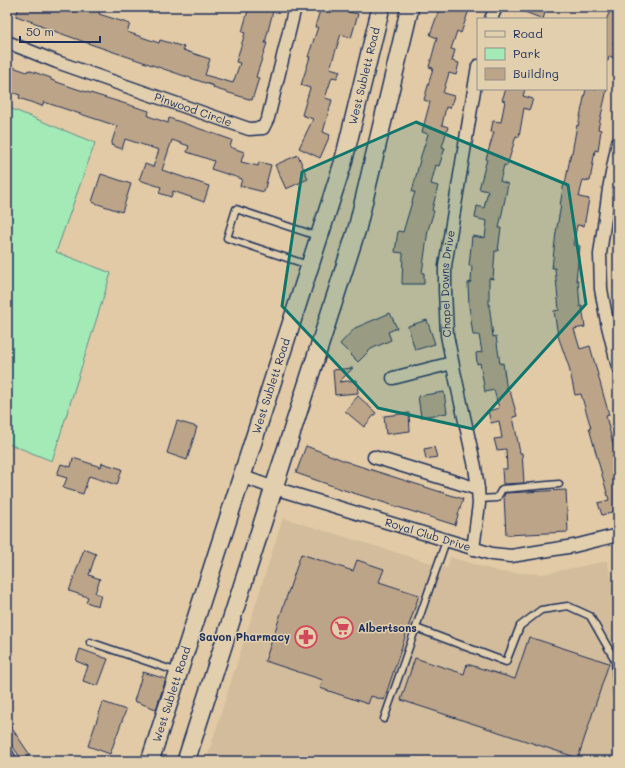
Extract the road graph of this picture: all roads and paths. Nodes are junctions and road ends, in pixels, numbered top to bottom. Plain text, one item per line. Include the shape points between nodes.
1 (295, 7) edge
2 (381, 7) edge
3 (410, 7) edge
4 (496, 7) edge
5 (491, 18) edge
6 (7, 42) edge
7 (477, 72) edge
8 (618, 142) edge
9 (319, 237) junction
10 (309, 266) junction
11 (452, 363) junction
12 (618, 367) edge
13 (394, 378) dead end
14 (374, 457) dead end
15 (242, 476) junction
16 (559, 484) dead end
17 (274, 488) junction
18 (478, 494) junction
19 (618, 535) edge
20 (446, 541) junction
21 (473, 549) junction
22 (416, 628) junction
23 (90, 642) dead end
24 (178, 672) junction
25 (618, 706) edge
26 (384, 719) dead end
27 (7, 749) edge
28 (14, 761) edge
29 (150, 761) edge
30 (186, 761) edge

1 - 6 street, Pinwood Circle via 268,118 263,128 258,129 249,129
2 - 9 main road, West Sublett Road via 343,163
3 - 17 main road via 357,230
4 - 5 street
7 - 11 street, Chapel Downs Drive via 445,266 447,335
8 - 12 street via 600,254 601,289
9 - 10 main road, West Sublett Road
9 - 10 lane via 236,209 226,238
10 - 15 main road, West Sublett Road
11 - 13 street
11 - 18 street, Chapel Downs Drive via 475,467
14 - 18 street
15 - 17 street, Royal Club Drive
15 - 24 main road, West Sublett Road
16 - 18 lane via 502,489 497,498
17 - 20 street, Royal Club Drive
17 - 30 main road
18 - 21 street, Chapel Downs Drive
19 - 21 street, Royal Club Drive via 574,546 511,556
20 - 21 street, Royal Club Drive
20 - 22 lane
22 - 25 lane via 506,662 520,626 541,610 568,606 590,616 615,660
22 - 26 lane
23 - 24 lane
24 - 29 main road, West Sublett Road
27 - 28 lane

